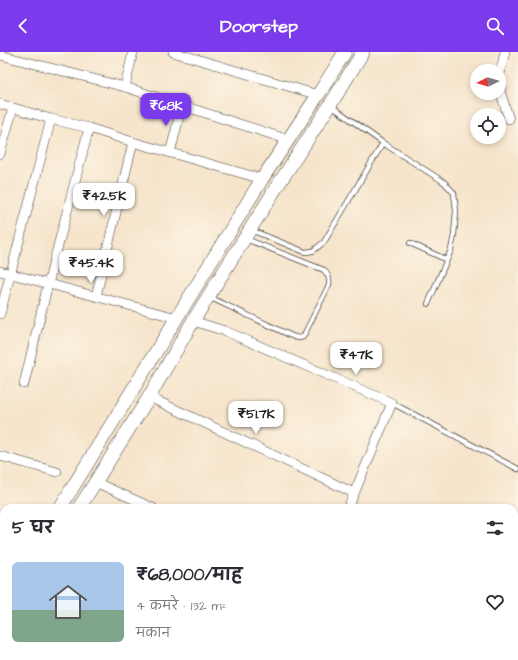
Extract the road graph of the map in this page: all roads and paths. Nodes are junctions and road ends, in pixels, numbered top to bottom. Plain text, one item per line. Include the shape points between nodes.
1 (133, 52) edge
2 (173, 52) edge
3 (345, 52) edge
4 (363, 52) edge
5 (505, 52) edge
6 (0, 55) edge
7 (125, 87) junction
8 (318, 95) junction
9 (0, 104) edge
10 (330, 105) junction
11 (182, 106) junction
12 (13, 108) junction
13 (51, 119) junction
14 (509, 119) dead end
15 (89, 128) junction
16 (289, 140) junction
17 (133, 142) junction
18 (383, 143) junction
19 (170, 153) junction
20 (0, 154) edge
21 (262, 179) junction
22 (247, 234) junction
23 (410, 243) dead end
24 (447, 260) junction
25 (210, 263) junction
26 (0, 271) edge
27 (223, 273) junction
28 (11, 274) junction
29 (48, 284) junction
30 (96, 296) junction
31 (209, 296) junction
32 (428, 304) dead end
33 (0, 314) edge
34 (177, 318) junction
35 (193, 321) junction
36 (24, 384) dead end
37 (149, 397) junction
38 (392, 403) junction
39 (0, 456) edge
40 (518, 469) edge
41 (57, 472) dead end
42 (95, 482) junction
43 (354, 493) junction
44 (62, 504) edge
45 (81, 504) edge
46 (144, 504) edge
47 (350, 504) edge

1 - 7 street
2 - 8 street
3 - 8 main road
4 - 10 main road
5 - 14 street via 499,78
6 - 7 street
7 - 11 street
8 - 16 main road
9 - 12 street
10 - 18 lane
10 - 22 main road
11 - 16 street
11 - 19 street
12 - 13 street
12 - 20 street
13 - 15 street
13 - 28 street
15 - 17 street
15 - 29 street
16 - 21 main road
17 - 19 street
17 - 30 street
18 - 22 lane via 324,242 313,251 305,252
18 - 24 lane via 444,182 454,193 454,235
19 - 21 street
21 - 25 main road
22 - 27 main road
22 - 31 lane via 324,270 328,275 329,284 302,336 294,337
23 - 24 lane
24 - 32 lane
25 - 27 main road
25 - 34 main road
26 - 28 street
27 - 31 main road
28 - 29 street
28 - 33 street
29 - 30 street
29 - 36 street
30 - 34 street
31 - 35 main road
34 - 44 main road
35 - 37 main road
35 - 38 street via 225,331
37 - 42 main road
37 - 43 street
38 - 40 lane
38 - 43 street
39 - 41 street
42 - 45 main road
42 - 46 street
43 - 47 street

